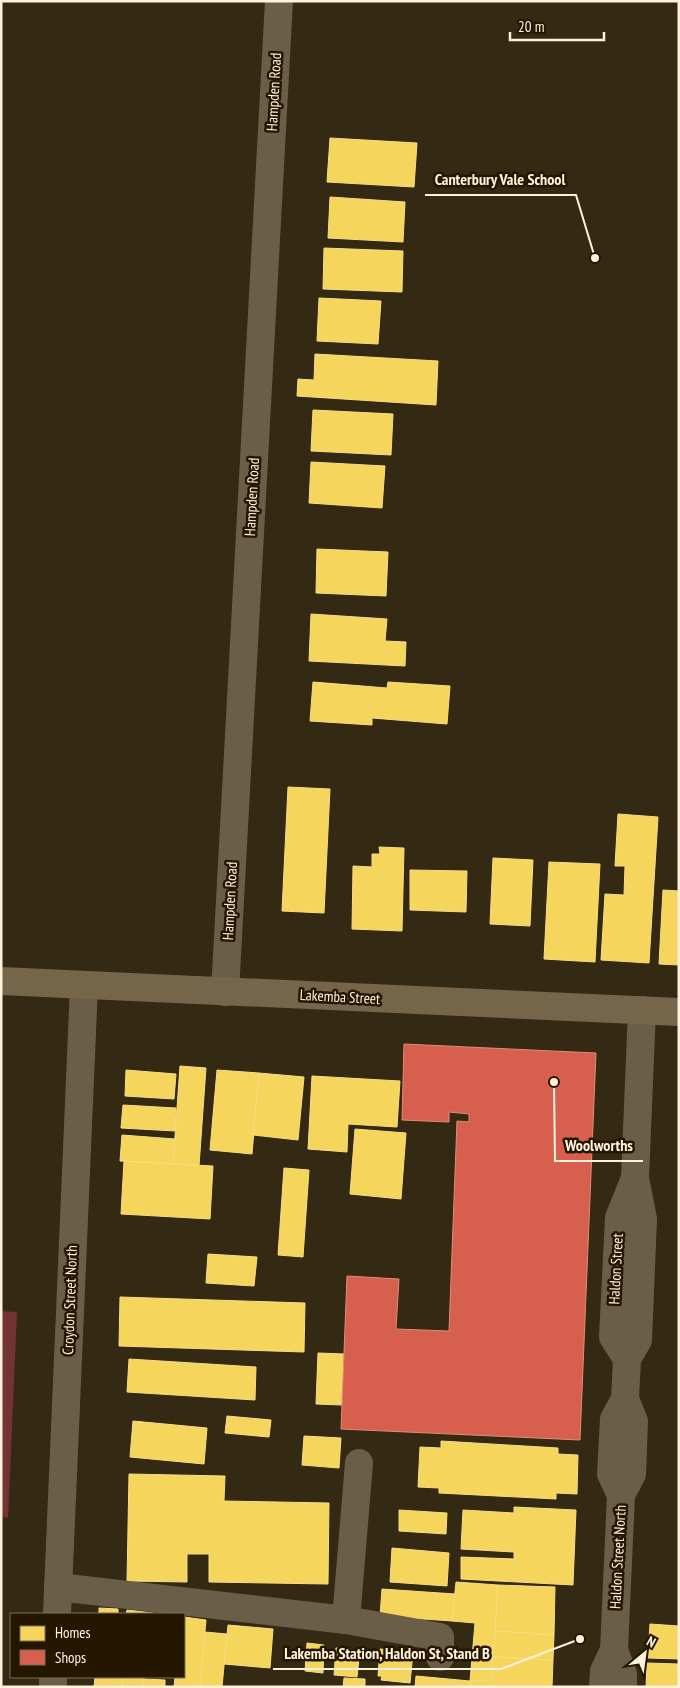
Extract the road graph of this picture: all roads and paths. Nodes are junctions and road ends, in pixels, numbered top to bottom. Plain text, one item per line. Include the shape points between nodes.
1 (279, 1) edge
2 (1, 981) edge
3 (84, 986) junction
4 (225, 992) junction
5 (642, 1010) junction
6 (679, 1012) edge
7 (359, 1463) dead end
8 (621, 1495) joint
9 (58, 1586) junction
10 (56, 1613) edge
11 (346, 1620) junction
12 (614, 1650) junction
13 (440, 1657) dead end
14 (604, 1687) edge
15 (623, 1687) edge

1 - 4 street, Hampden Road
2 - 3 main road, Lakemba Street
3 - 4 main road, Lakemba Street
3 - 9 street, Croydon Street North
4 - 5 main road, Lakemba Street
5 - 6 main road, Lakemba Street
5 - 8 street, Haldon Street via 634,1178 618,1218 613,1337 627,1359 624,1399 614,1419 611,1474
7 - 11 street
8 - 12 street, Haldon Street North
9 - 10 street, Croydon Street North
9 - 11 street
11 - 13 street via 440,1637
12 - 14 street via 604,1671
12 - 15 street via 623,1674

